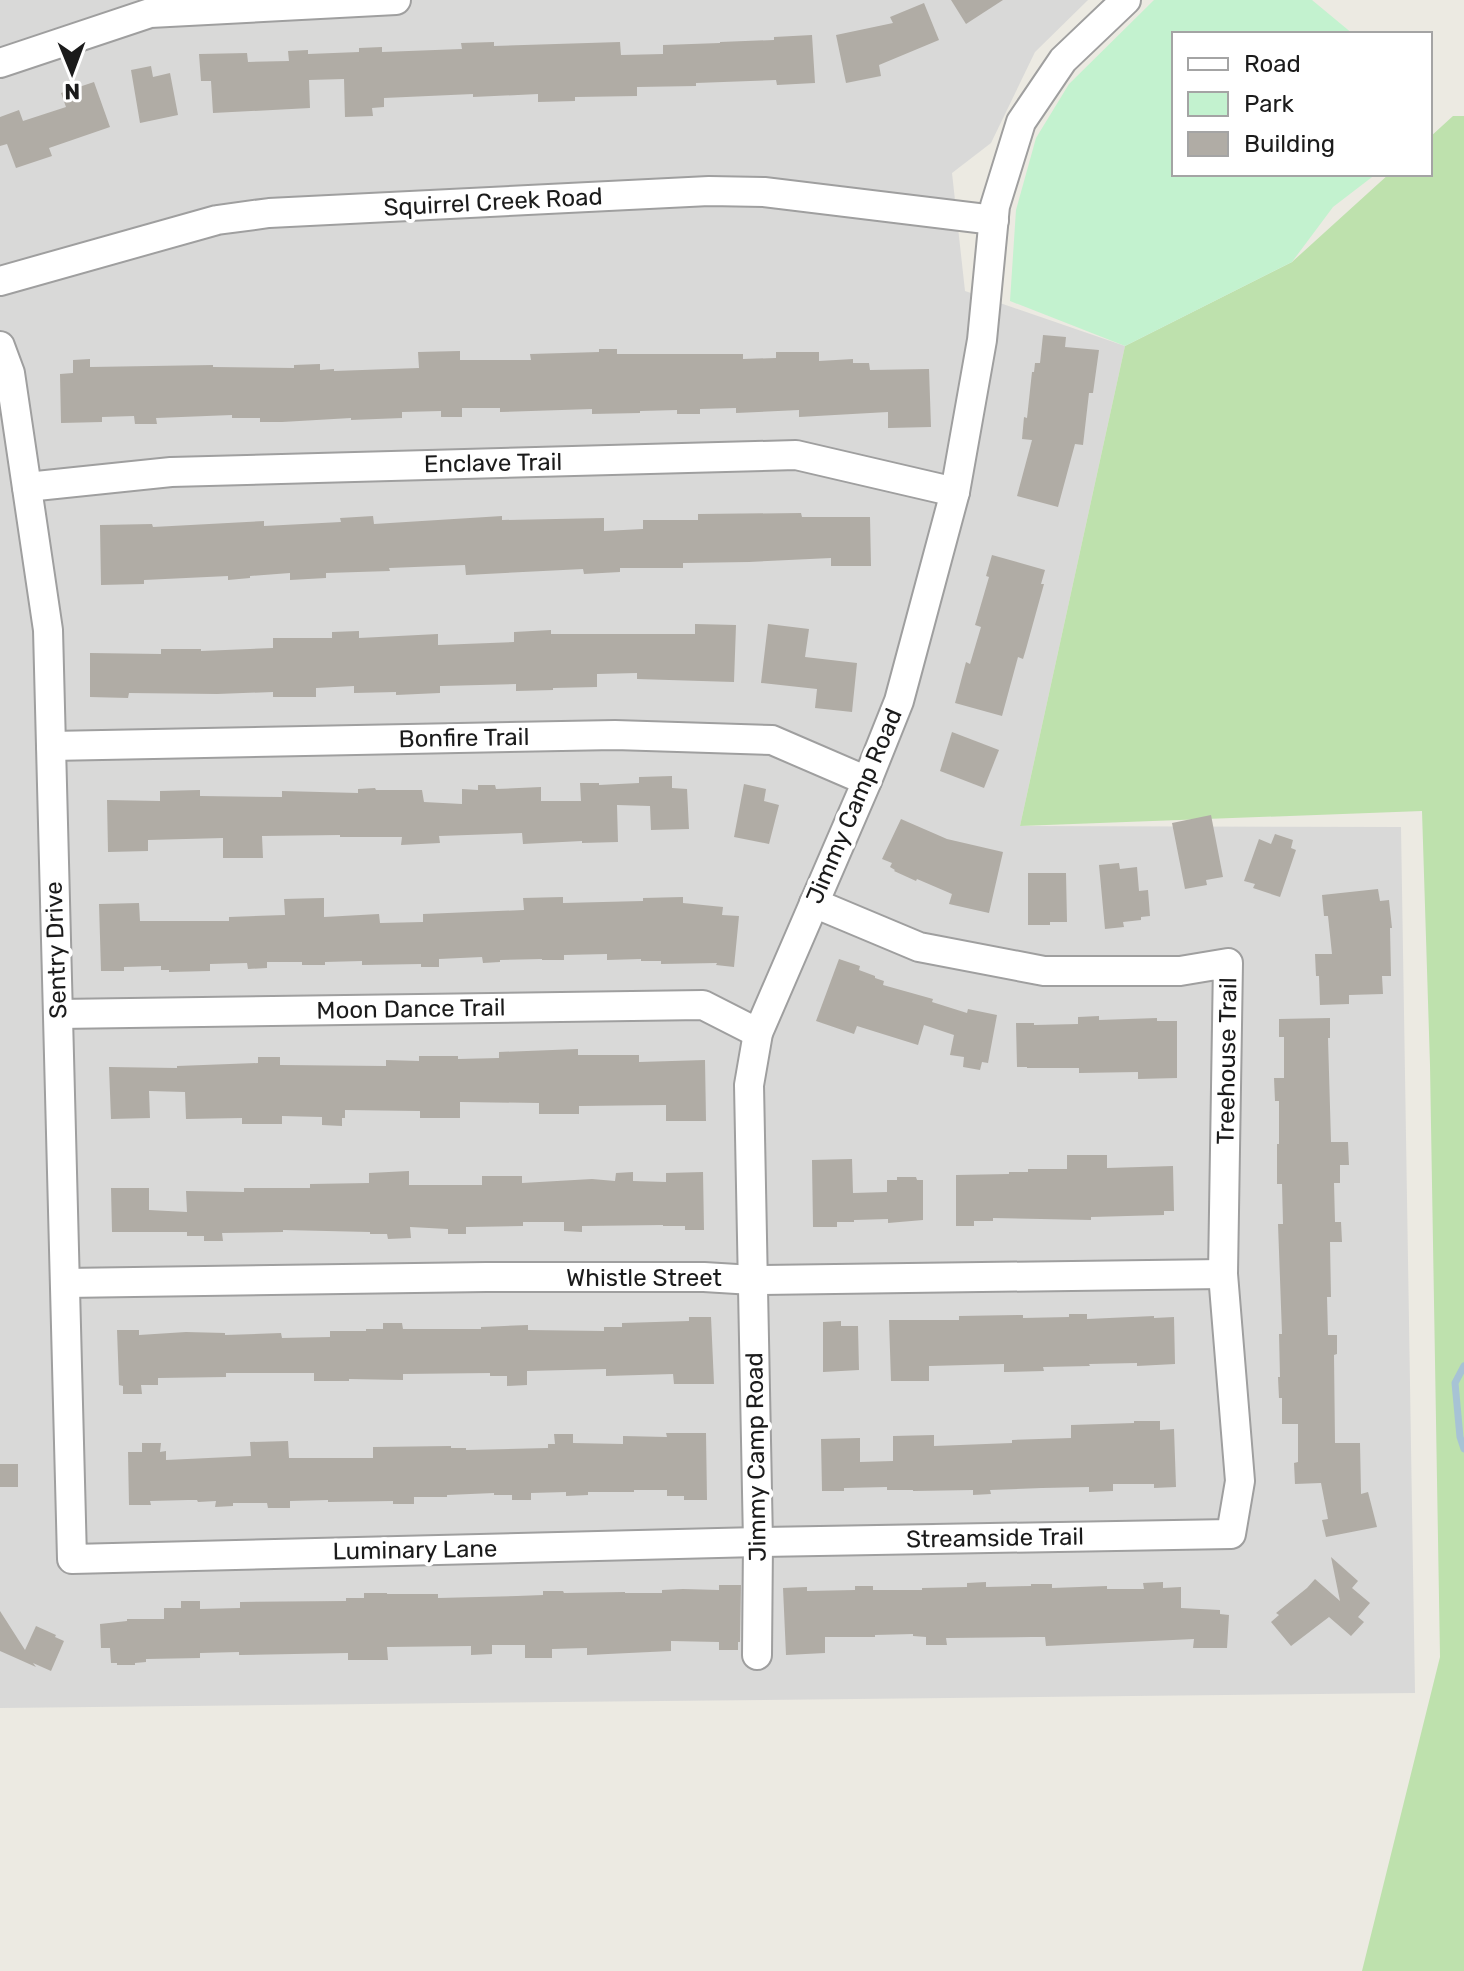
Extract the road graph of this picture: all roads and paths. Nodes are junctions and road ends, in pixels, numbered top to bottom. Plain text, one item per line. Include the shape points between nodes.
1 (396, 0) edge
2 (1126, 0) edge
3 (0, 63) edge
4 (994, 220) junction
5 (0, 281) edge
6 (0, 346) edge
7 (27, 487) junction
8 (955, 492) junction
9 (51, 746) junction
10 (867, 781) junction
11 (814, 903) junction
12 (58, 1014) junction
13 (758, 1033) junction
14 (1223, 1274) junction
15 (753, 1280) junction
16 (65, 1283) junction
17 (1231, 1534) joint
18 (758, 1542) junction
19 (72, 1559) joint
20 (757, 1655) dead end

1 - 3 street via 150,13
2 - 4 street, Jimmy Camp Road via 1063,60 1021,122
4 - 5 street, Squirrel Creek Road via 709,191 269,213 217,220
4 - 8 street, Jimmy Camp Road via 982,340
6 - 7 street, Sentry Drive via 10,373
7 - 8 street, Enclave Trail via 171,472 796,455
7 - 9 street, Sentry Drive via 48,630
8 - 10 street, Jimmy Camp Road via 899,701
9 - 10 street, Bonfire Trail via 615,735 772,740
9 - 12 street, Sentry Drive
10 - 11 street, Jimmy Camp Road
11 - 13 street, Jimmy Camp Road
11 - 14 street, Treehouse Trail via 919,947 1044,971 1180,971 1228,963
12 - 13 street, Moon Dance Trail via 703,1005
12 - 16 street, Sentry Drive
13 - 15 street, Jimmy Camp Road via 749,1085
14 - 15 street, Whistle Street
14 - 17 street, Treehouse Trail via 1240,1481
15 - 16 street, Whistle Street via 486,1277
15 - 18 street, Jimmy Camp Road
16 - 19 street, Sentry Drive
17 - 18 street, Streamside Trail
18 - 19 street, Luminary Lane
18 - 20 street, Jimmy Camp Road

